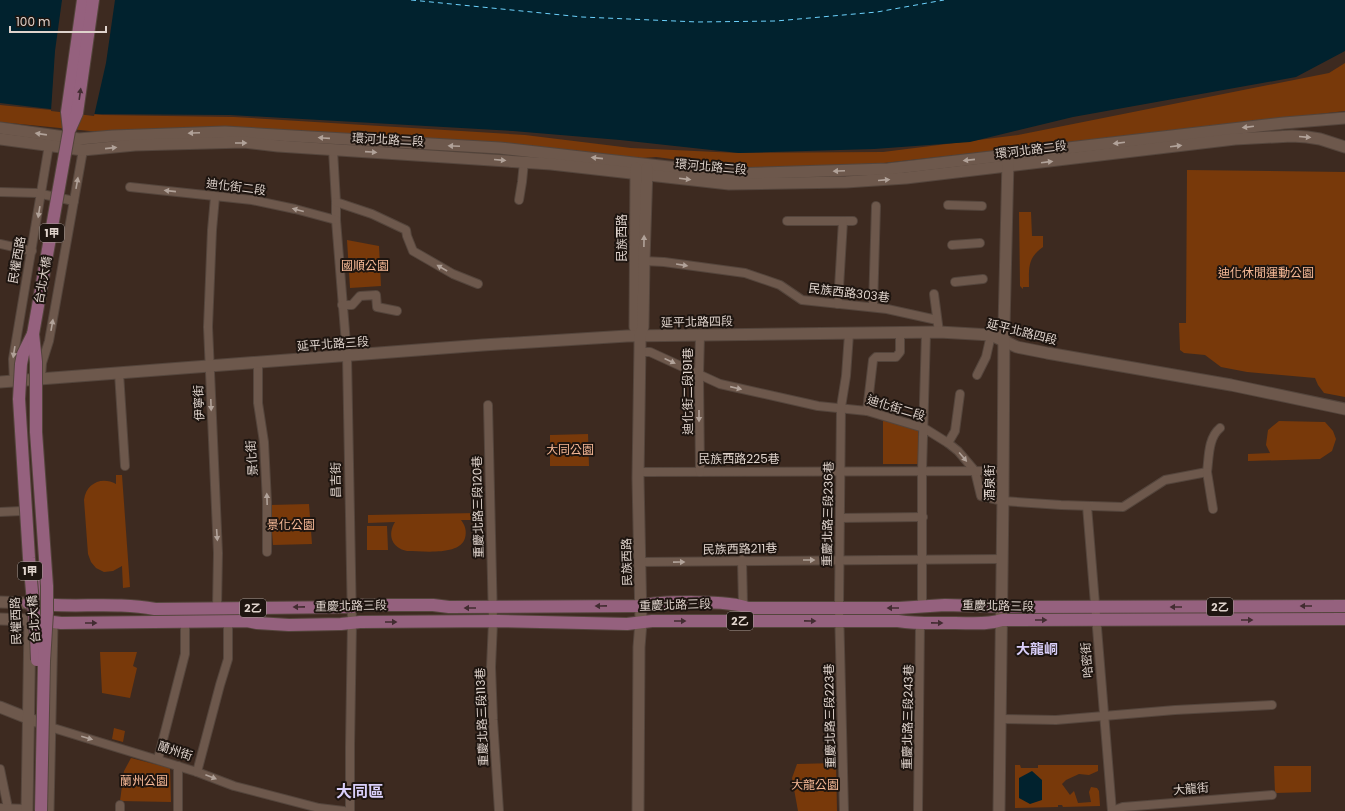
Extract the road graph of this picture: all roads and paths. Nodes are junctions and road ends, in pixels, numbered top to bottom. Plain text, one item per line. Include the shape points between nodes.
1 (83, 0) edge
2 (93, 0) edge
3 (1345, 119) edge
4 (0, 128) edge
5 (69, 131) junction
6 (0, 139) edge
7 (50, 146) junction
8 (1345, 146) edge
9 (78, 150) junction
10 (333, 150) junction
11 (1008, 161) junction
12 (524, 162) junction
13 (641, 169) junction
14 (130, 187) dead end
15 (0, 192) edge
16 (42, 194) junction
17 (215, 197) junction
18 (519, 200) dead end
19 (74, 201) junction
20 (336, 202) junction
21 (948, 205) dead end
22 (876, 206) dead end
23 (982, 206) dead end
24 (336, 220) junction
25 (786, 221) dead end
26 (843, 221) junction
27 (853, 221) dead end
28 (980, 243) dead end
29 (0, 244) edge
30 (952, 245) dead end
31 (32, 251) junction
32 (644, 261) junction
33 (983, 279) dead end
34 (955, 282) dead end
35 (478, 284) dead end
36 (934, 294) dead end
37 (838, 304) junction
38 (342, 305) junction
39 (873, 308) junction
40 (397, 311) dead end
41 (937, 320) junction
42 (926, 332) junction
43 (939, 332) junction
44 (900, 333) junction
45 (33, 334) junction
46 (700, 334) junction
47 (849, 334) junction
48 (991, 335) junction
49 (640, 336) junction
50 (1004, 342) junction
51 (640, 352) junction
52 (347, 356) junction
53 (258, 362) junction
54 (209, 366) junction
55 (118, 373) junction
56 (699, 375) junction
57 (977, 376) dead end
58 (41, 379) junction
59 (14, 381) junction
60 (0, 382) edge
61 (960, 394) dead end
62 (488, 405) dead end
63 (841, 407) junction
64 (1345, 409) edge
65 (867, 410) junction
66 (924, 428) junction
67 (1220, 428) dead end
68 (948, 443) junction
69 (125, 466) dead end
70 (975, 470) junction
71 (1003, 470) junction
72 (841, 471) junction
73 (922, 471) junction
74 (638, 472) junction
75 (700, 472) junction
76 (1207, 472) junction
77 (1003, 501) junction
78 (1087, 506) junction
79 (1213, 508) dead end
80 (22, 511) junction
81 (0, 512) edge
82 (840, 518) junction
83 (922, 518) junction
84 (268, 552) dead end
85 (1002, 559) junction
86 (742, 560) junction
87 (840, 560) junction
88 (922, 560) junction
89 (640, 562) junction
90 (0, 602) edge
91 (28, 603) junction
92 (46, 605) junction
93 (640, 606) junction
94 (742, 606) junction
95 (922, 606) junction
96 (1002, 606) junction
97 (1345, 606) edge
98 (352, 607) junction
99 (1095, 607) junction
100 (217, 608) junction
101 (492, 608) junction
102 (839, 608) junction
103 (0, 620) edge
104 (30, 620) junction
105 (1002, 620) junction
106 (1096, 620) junction
107 (1345, 620) edge
108 (185, 621) junction
109 (228, 621) junction
110 (840, 621) junction
111 (52, 622) junction
112 (493, 622) junction
113 (641, 622) junction
114 (352, 623) junction
115 (920, 623) junction
116 (1272, 705) dead end
117 (0, 707) edge
118 (1104, 717) junction
119 (29, 718) junction
120 (1001, 719) junction
121 (50, 727) junction
122 (158, 759) junction
123 (178, 766) junction
124 (0, 769) edge
125 (197, 772) junction
126 (1272, 795) dead end
127 (4, 808) edge
128 (30, 810) edge
129 (41, 811) edge
130 (48, 811) edge
131 (178, 811) edge
132 (344, 811) edge
133 (350, 811) edge
134 (499, 811) edge
135 (638, 811) edge
136 (844, 811) edge
137 (918, 811) edge
138 (999, 811) edge
139 (1112, 811) edge

1 - 5 main road, 台北大橋 / 1甲 via 67,112
5 -> 2 main road, 台北大橋 / 1甲 via 77,114
3 -> 11 street, 環河北路二段 via 1284,123
13 -> 4 street, 環河北路二段 via 500,148 225,132 79,139
5 - 45 main road, 台北大橋 / 1甲, bridge
6 - 7 street, 環河北路二段
7 - 9 street, 環河北路二段
7 - 16 street, 民權西路
11 -> 8 street, 環河北路二段 via 1235,139 1292,136 1320,139
9 -> 10 street, 環河北路二段 via 135,145 244,142
19 -> 9 street
10 -> 12 street, 環河北路二段
10 - 20 street, 昌吉街
11 - 13 street, 環河北路二段 via 888,169 731,174
11 - 50 street, 酒泉街
12 - 13 street, 環河北路二段
12 - 18 street
32 -> 13 street, 民族西路
13 - 49 street, 民族西路 via 635,327
17 -> 14 street, 迪化街二段
15 - 16 street
16 - 19 street
16 -> 31 street, 民權西路
24 -> 17 street, 迪化街二段 via 252,200
17 - 54 street, 伊寧街 via 208,297
58 -> 19 street
20 - 24 street, 昌吉街
35 -> 20 street via 412,251 406,230 372,214
21 - 23 street
22 - 39 street
24 - 38 street, 昌吉街
25 - 26 street
26 - 27 street
26 - 37 street
28 - 30 street
29 - 31 street
31 -> 59 street, 民權西路 via 13,359
32 -> 37 street, 民族西路303巷 via 744,274 780,285 802,300
32 - 49 street, 民族西路 via 643,327
33 - 34 street
36 - 41 street
37 - 39 street, 民族西路303巷
38 - 40 street via 352,305 360,296 376,295 377,307
38 - 52 street, 昌吉街
39 - 41 street, 民族西路303巷
41 - 43 street
42 - 43 street, 延平北路四段
42 - 44 street, 延平北路四段
42 - 66 street
43 - 48 street, 延平北路四段
44 - 47 street, 延平北路四段
44 - 65 street via 900,352 896,357 876,357 873,360
45 - 92 main road, 1甲, bridge via 28,364 27,399 38,582
45 - 128 main road, 台北大橋 / 1甲, bridge via 23,354 19,400 36,636
45 - 129 main road, 台北大橋 / 1甲, bridge via 36,362 36,432 47,586
46 - 47 street, 延平北路四段
46 - 49 street, 延平北路四段
46 - 56 street, 迪化街二段191巷
47 - 63 street, 重慶北路三段236巷
48 - 50 street, 延平北路四段
48 - 57 street via 986,357
49 - 51 street, 民族西路
49 - 52 street, 延平北路三段
50 - 64 street, 延平北路四段 via 1047,353 1231,385
50 - 71 street, 酒泉街
51 -> 56 street, 迪化街二段 via 650,352
51 - 74 street, 民族西路
52 - 53 street, 延平北路三段
52 - 98 street, 昌吉街
53 - 54 street, 延平北路三段
84 -> 53 street, 景化街 via 264,442 258,403
54 - 55 street, 延平北路三段
54 -> 100 street, 伊寧街 via 218,553
55 - 58 street, 延平北路三段
55 - 69 street
56 -> 63 street, 迪化街二段 via 720,384 784,399 818,406
56 -> 75 street, 迪化街二段191巷
58 - 59 street, 延平北路三段
58 - 92 street via 39,399
59 - 60 street, 延平北路三段
59 - 80 street, 民權西路
61 - 68 street via 955,431
62 - 101 street, 重慶北路三段120巷
63 - 65 street, 迪化街二段
63 - 72 street, 重慶北路三段236巷
65 - 66 street, 迪化街二段
66 - 68 street, 迪化街二段
66 - 73 street
67 - 76 street via 1214,433 1211,441
68 -> 70 street, 迪化街二段
70 - 71 street, 民族西路225巷
70 - 73 street, 民族西路225巷
70 - 77 street, 迪化街二段 via 981,496
71 - 77 street, 酒泉街
72 - 73 street, 民族西路225巷
72 - 75 street, 民族西路225巷
72 - 82 street, 重慶北路三段236巷
73 - 83 street
74 - 75 street, 民族西路225巷
74 - 89 street, 民族西路
76 - 78 street, 迪化街二段 via 1165,480 1123,506
76 - 79 street
77 - 78 street, 迪化街二段
77 - 85 street, 酒泉街
78 - 99 street, 哈密街
80 - 81 street
80 - 91 street, 民權西路
82 - 83 street
82 - 87 street, 重慶北路三段236巷
83 - 88 street
85 - 88 street, 民族西路211巷
85 - 96 street, 酒泉街
86 -> 87 street, 民族西路211巷
89 -> 86 street, 民族西路211巷
86 - 94 street
87 - 88 street, 民族西路211巷
87 - 102 street, 重慶北路三段236巷
88 - 95 street
89 - 93 street, 民族西路
90 - 91 street
91 - 92 main road, 重慶北路三段 / 2乙
91 - 104 street, 民權西路
92 - 100 main road, 重慶北路三段 / 2乙 via 155,609
92 - 104 main road
92 - 111 main road
93 - 94 main road, 重慶北路三段 / 2乙 via 651,603 711,603
93 -> 101 main road, 重慶北路三段 / 2乙
93 - 113 street, 民族西路
94 - 102 main road, 重慶北路三段 / 2乙
95 - 96 main road, 重慶北路三段 / 2乙
95 -> 102 main road, 重慶北路三段 / 2乙
96 - 99 main road, 重慶北路三段 / 2乙
96 - 105 street, 酒泉街
97 -> 99 main road, 重慶北路三段 / 2乙
98 -> 100 main road, 重慶北路三段 / 2乙
101 -> 98 main road, 重慶北路三段 / 2乙 via 360,605
98 - 114 street, 昌吉街
99 - 106 street, 哈密街
101 - 112 street, 重慶北路三段120巷
102 - 110 street, 重慶北路三段236巷
103 - 104 street
104 - 111 main road, 重慶北路三段 / 2乙
104 - 119 street, 民權西路
105 -> 106 main road, 重慶北路三段 / 2乙
115 -> 105 main road, 重慶北路三段 / 2乙 via 992,623
105 - 120 street, 酒泉街
106 -> 107 main road, 重慶北路三段 / 2乙
106 - 118 street, 哈密街
108 - 109 main road, 重慶北路三段 / 2乙
111 -> 108 main road, 重慶北路三段 / 2乙
108 - 122 street via 185,654
109 - 114 main road, 重慶北路三段 / 2乙 via 289,625
109 - 125 street via 228,659
113 -> 110 main road, 重慶北路三段 / 2乙
110 - 115 main road, 重慶北路三段 / 2乙
110 - 136 street, 重慶北路三段223巷
111 - 121 street
112 - 113 main road, 重慶北路三段 / 2乙
114 -> 112 main road, 重慶北路三段 / 2乙
112 - 134 street, 重慶北路三段113巷 via 492,712
113 - 135 street, 民族西路
114 - 133 street, 昌吉街
115 - 137 street, 重慶北路三段243巷
116 - 118 street
117 - 119 street, 蘭州街
118 - 120 street via 1056,720
118 - 139 street, 哈密街
119 - 121 street, 蘭州街
119 - 128 street, 民權西路
120 - 138 street, 酒泉街
121 -> 122 street, 蘭州街
121 - 130 street
122 - 123 street, 蘭州街
123 - 125 street, 蘭州街
123 - 131 street
124 - 127 street
125 -> 132 street, 蘭州街 via 234,786 319,808
126 - 139 street, 大龍街 via 1123,807
127 - 128 street

